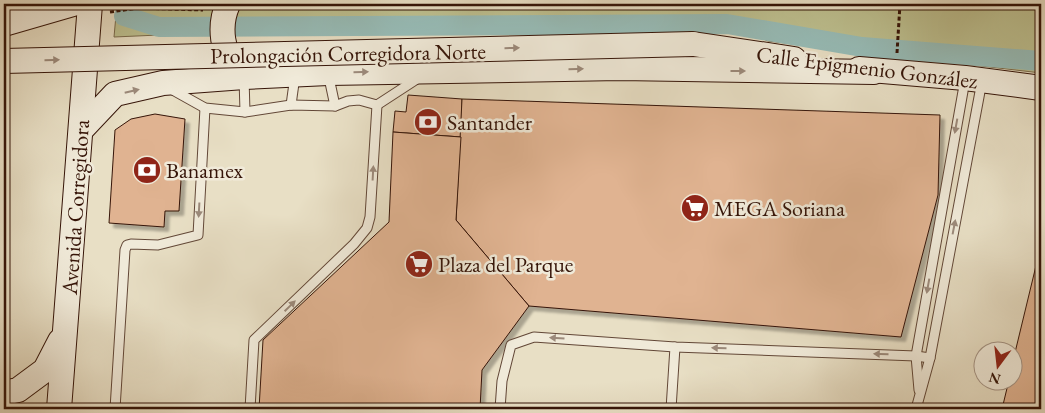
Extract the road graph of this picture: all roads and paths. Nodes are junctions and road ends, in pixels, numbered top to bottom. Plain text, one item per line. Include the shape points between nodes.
1 (901, 4) edge
2 (944, 4) edge
3 (84, 8) edge
4 (226, 8) edge
5 (4, 24) edge
6 (693, 44) joint
7 (897, 60) dead end
8 (4, 61) edge
9 (430, 71) junction
10 (874, 72) junction
11 (328, 73) junction
12 (295, 75) junction
13 (244, 77) junction
14 (973, 80) junction
15 (162, 83) junction
16 (1041, 88) edge
17 (291, 105) junction
18 (377, 105) junction
19 (335, 106) junction
20 (205, 108) junction
21 (245, 112) junction
22 (81, 130) junction
23 (65, 331) junction
24 (675, 347) junction
25 (916, 356) junction
26 (930, 358) junction
27 (4, 393) edge
28 (919, 395) junction
29 (60, 401) edge
30 (44, 409) edge
31 (116, 409) edge
32 (250, 409) edge
33 (500, 409) edge
34 (671, 409) edge
35 (916, 409) edge

1 - 2 path
1 - 7 path
3 - 4 path
3 - 5 main road
3 - 22 main road, Avenida Corregidora
4 - 13 main road via 223,36 231,64
8 -> 6 main road, Prolongación Corregidora Norte, bridge
6 - 10 main road, Calle Epigmenio González
9 -> 10 main road via 620,68
11 -> 9 main road
9 - 18 lane
10 - 14 main road, Calle Epigmenio González
11 - 12 main road
11 - 19 lane
12 - 13 main road
12 - 17 lane
13 - 15 main road
13 - 21 lane
14 - 16 main road, Calle Epigmenio González
14 -> 25 lane
26 -> 14 lane
15 - 20 lane
22 -> 15 main road via 115,94
17 - 19 lane
17 - 21 lane
18 - 19 lane via 359,100
32 -> 18 lane via 254,340 367,228
20 - 21 lane
20 -> 31 lane via 198,235 158,245 127,246 125,250
22 - 23 main road, Avenida Corregidora
23 - 27 main road via 46,370 18,390
23 - 29 main road, Avenida Corregidora
25 -> 24 lane
24 -> 33 lane via 534,337 511,345 502,381
24 - 34 lane
25 - 26 lane
25 - 28 lane
26 - 28 lane
28 - 35 lane
29 - 30 main road

